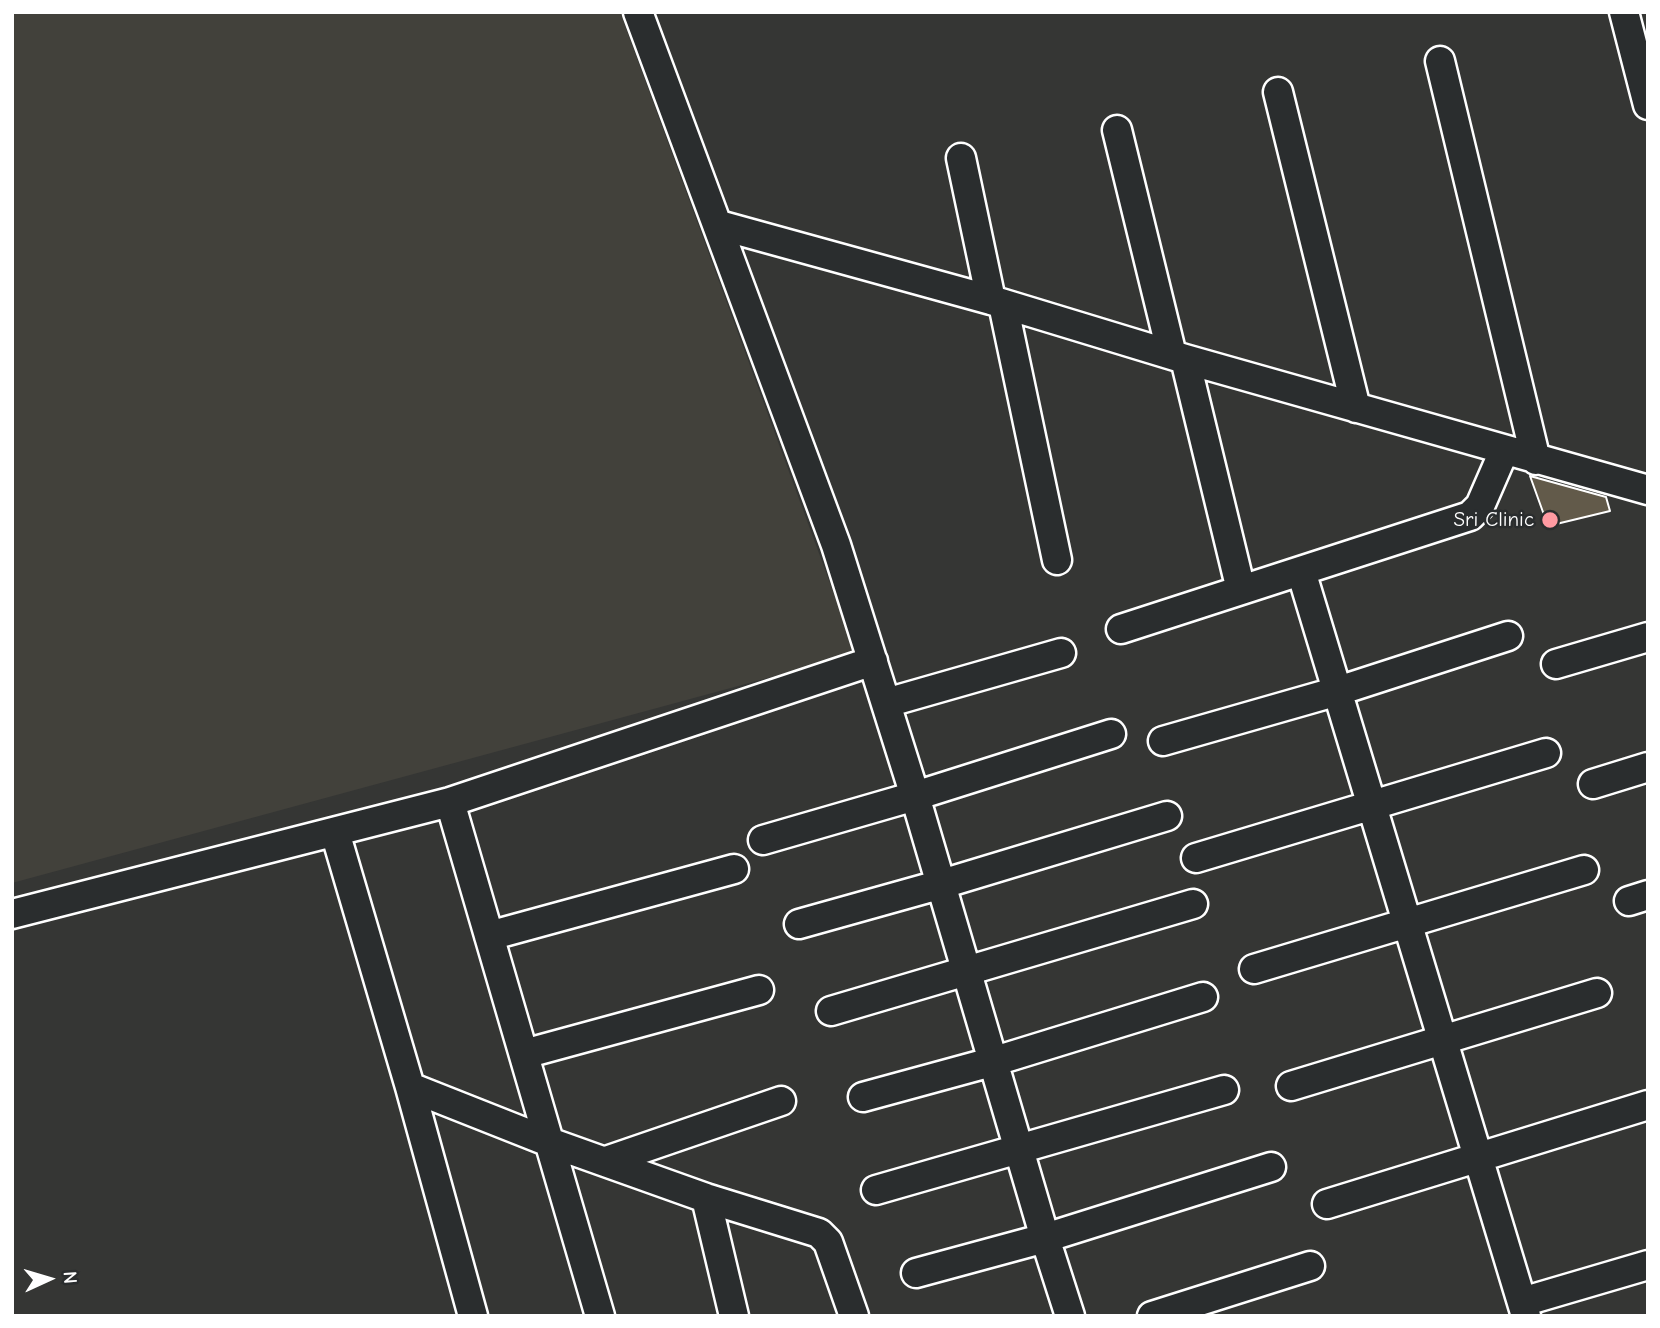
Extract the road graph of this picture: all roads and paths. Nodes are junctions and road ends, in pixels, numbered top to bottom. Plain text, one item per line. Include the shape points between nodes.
1 (638, 12) edge
2 (1624, 12) edge
3 (1440, 61) dead end
4 (1278, 92) dead end
5 (1648, 105) edge
6 (1117, 130) dead end
7 (961, 158) dead end
8 (719, 225) junction
9 (997, 302) junction
10 (1179, 357) junction
11 (1356, 408) junction
12 (1504, 451) junction
13 (1536, 460) junction
14 (1648, 490) edge
15 (1057, 560) dead end
16 (1301, 571) junction
17 (1241, 590) junction
18 (1121, 629) dead end
19 (1508, 636) dead end
20 (1648, 637) edge
21 (1060, 653) dead end
22 (873, 662) junction
23 (1556, 664) dead end
24 (1338, 691) junction
25 (886, 703) junction
26 (1111, 734) dead end
27 (1163, 741) dead end
28 (1546, 753) dead end
29 (1648, 767) edge
30 (1593, 784) dead end
31 (915, 796) junction
32 (450, 802) junction
33 (1372, 806) junction
34 (1167, 816) dead end
35 (335, 832) junction
36 (762, 840) dead end
37 (1196, 858) dead end
38 (734, 869) dead end
39 (1584, 870) dead end
40 (942, 884) junction
41 (1193, 904) dead end
42 (12, 914) edge
43 (1408, 923) junction
44 (799, 924) dead end
45 (489, 936) junction
46 (1254, 969) dead end
47 (967, 971) junction
48 (759, 990) dead end
49 (1597, 993) dead end
50 (1203, 997) dead end
51 (831, 1011) dead end
52 (1443, 1039) junction
53 (524, 1054) junction
54 (995, 1061) junction
55 (1291, 1086) dead end
56 (410, 1087) junction
57 (1224, 1090) dead end
58 (863, 1097) dead end
59 (781, 1101) dead end
60 (1648, 1105) edge
61 (549, 1142) junction
62 (1019, 1150) junction
63 (1479, 1158) junction
64 (606, 1161) junction
65 (1271, 1167) dead end
66 (876, 1191) dead end
67 (706, 1198) junction
68 (1326, 1204) dead end
69 (1045, 1238) junction
70 (1648, 1265) edge
71 (1310, 1266) dead end
72 (916, 1272) dead end
73 (1524, 1309) edge
74 (473, 1316) edge
75 (600, 1316) edge
76 (734, 1316) edge
77 (853, 1316) edge
78 (1070, 1316) edge
79 (1152, 1316) edge

1 - 8 street
2 - 5 street
3 - 13 street
4 - 11 street
6 - 10 street
7 - 9 street
8 - 9 street
8 - 22 street via 836,545
9 - 10 street
9 - 15 street
10 - 11 street
10 - 17 street
11 - 12 street
12 - 13 street
12 - 16 street via 1480,506 1470,516
13 - 14 street
16 - 17 street
16 - 24 street
17 - 18 street
19 - 24 street
20 - 23 street
21 - 25 street
22 - 25 street
22 - 32 street
24 - 27 street
24 - 33 street
25 - 31 street
26 - 31 street
28 - 33 street
29 - 30 street
31 - 36 street
31 - 40 street
32 - 35 street
32 - 45 street
33 - 37 street
33 - 43 street
34 - 40 street
35 - 42 street
35 - 56 street
38 - 45 street
39 - 43 street
40 - 44 street
40 - 47 street
41 - 47 street
43 - 46 street
43 - 52 street
45 - 53 street
47 - 51 street
47 - 54 street
48 - 53 street
49 - 52 street
50 - 54 street
52 - 55 street
52 - 63 street
53 - 61 street
54 - 58 street
54 - 62 street
56 - 61 street
56 - 74 street
57 - 62 street
59 - 64 street
60 - 63 street
61 - 64 street
61 - 75 street
62 - 66 street
62 - 69 street
63 - 68 street
63 - 73 street
64 - 67 street
65 - 69 street
67 - 76 street
67 - 77 street via 819,1233 828,1242
69 - 72 street
69 - 78 street
70 - 73 street
71 - 79 street

